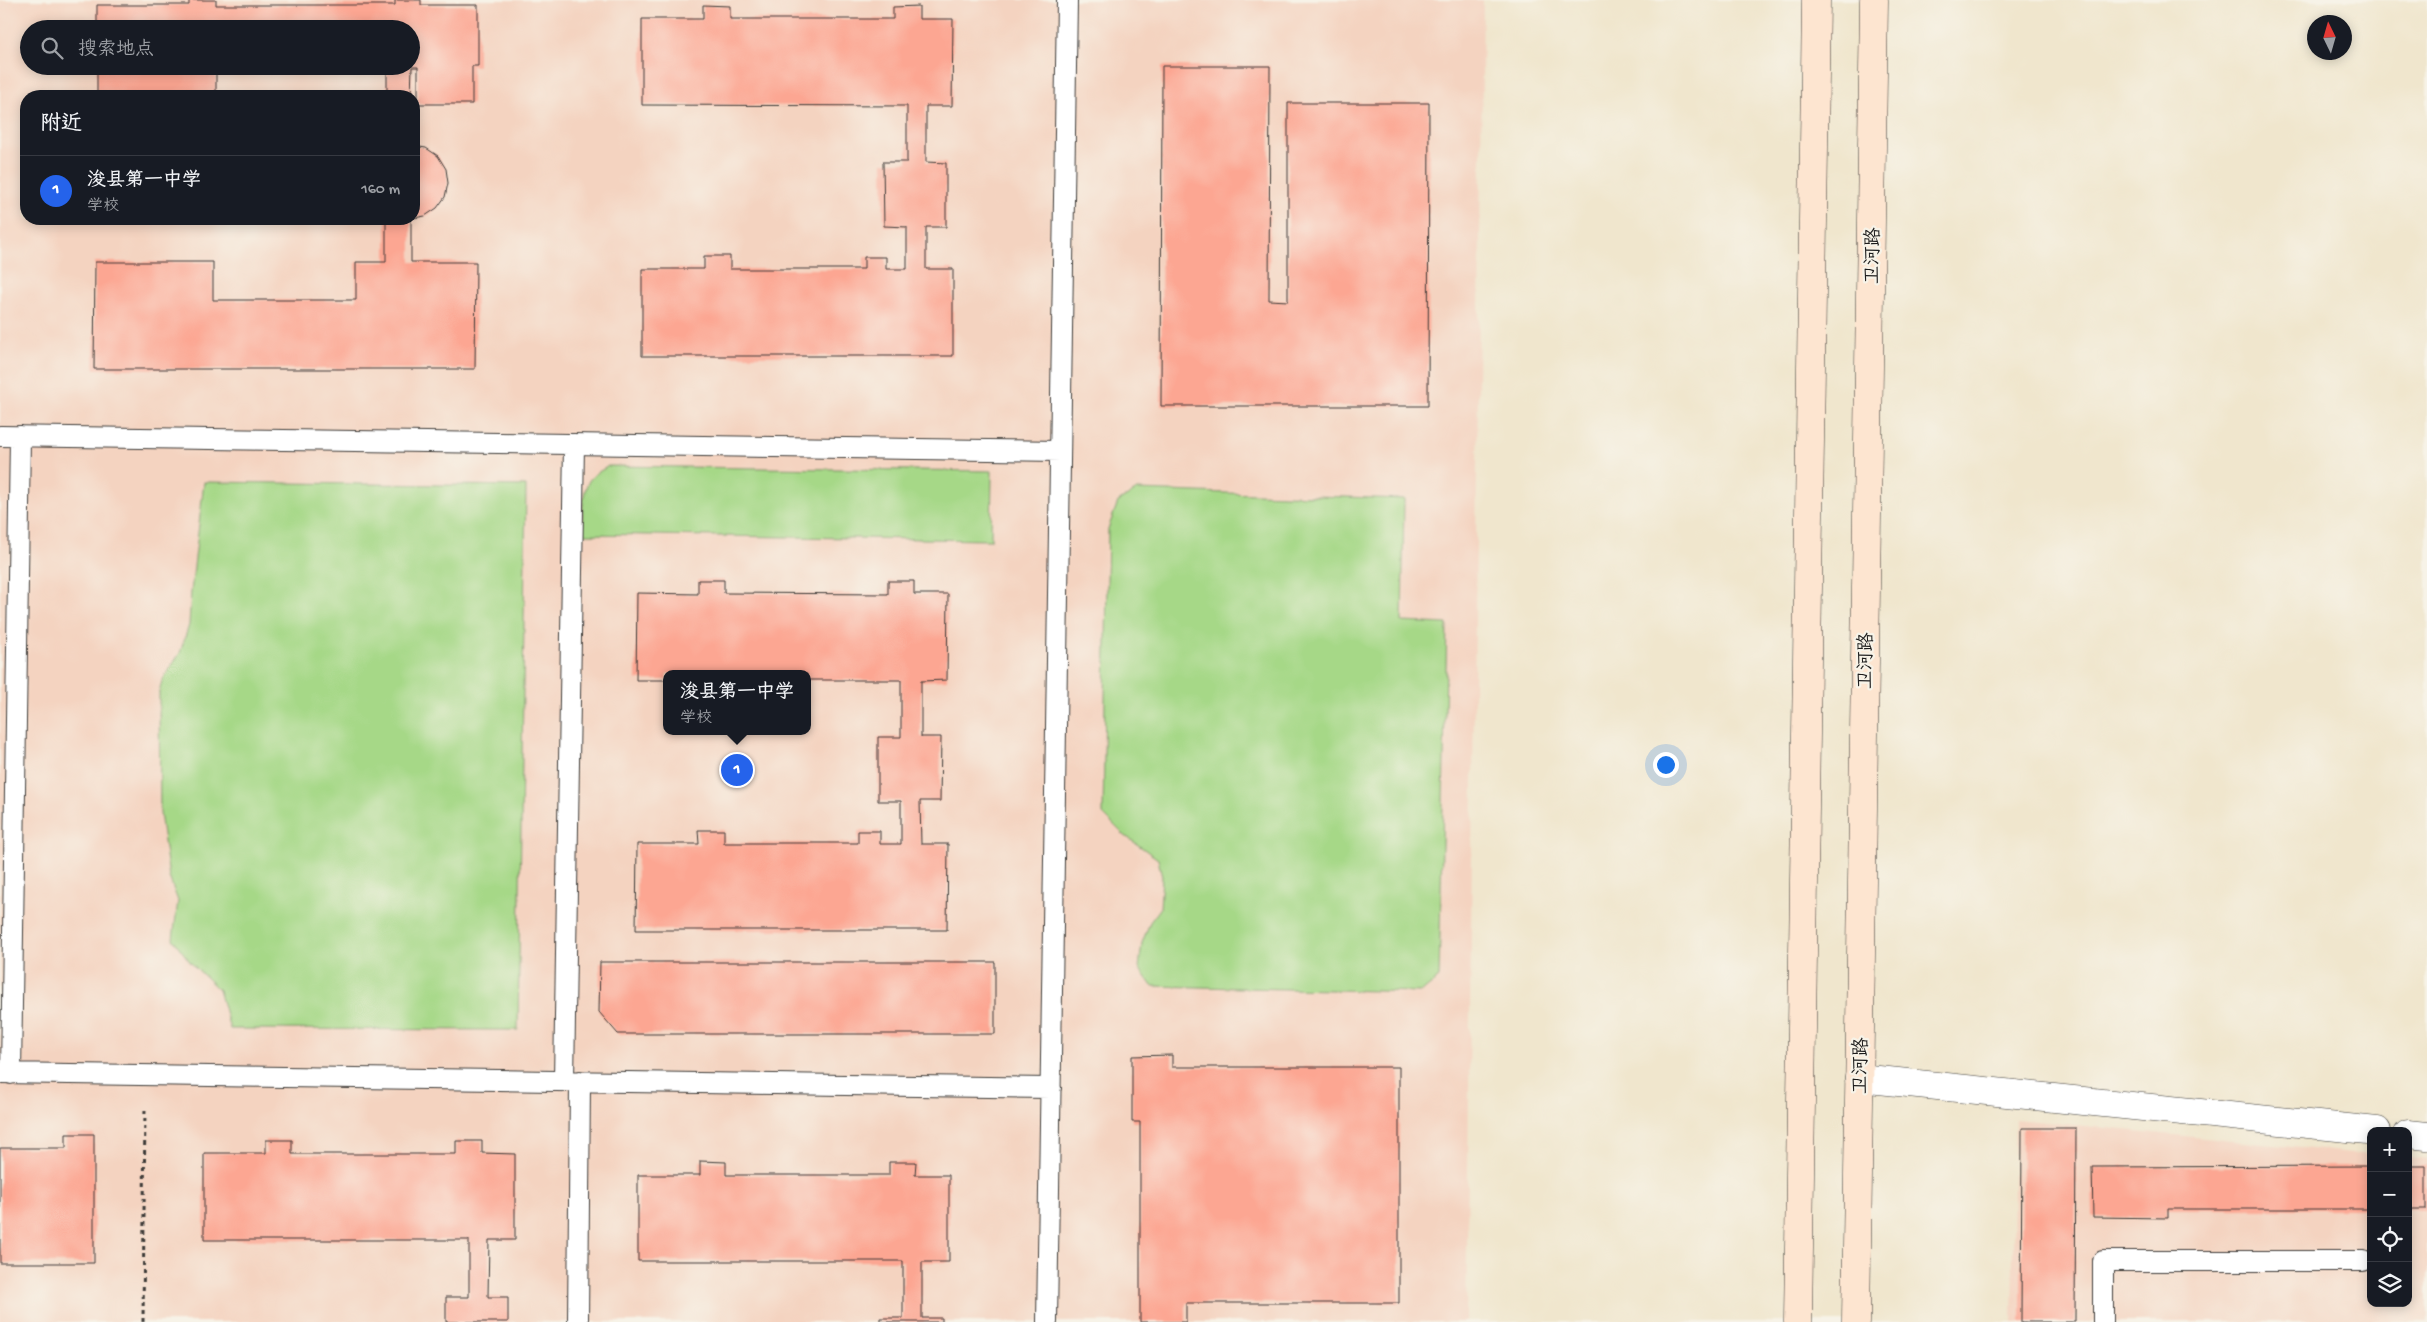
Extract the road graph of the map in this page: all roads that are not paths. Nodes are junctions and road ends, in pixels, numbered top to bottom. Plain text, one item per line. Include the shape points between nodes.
1 (1067, 0) edge
2 (1816, 0) edge
3 (1874, 0) edge
4 (0, 436) edge
5 (20, 436) junction
6 (574, 444) junction
7 (1060, 451) junction
8 (5, 1074) edge
9 (1859, 1078) junction
10 (572, 1081) junction
11 (1051, 1088) junction
12 (2367, 1130) edge
13 (2412, 1134) edge
14 (2427, 1136) edge
15 (2363, 1261) dead end
16 (578, 1322) edge
17 (1047, 1322) edge
18 (1798, 1322) edge
19 (1856, 1322) edge
20 (2103, 1322) edge

1 - 7 lane
2 - 18 street
3 - 9 street, 卫河路
4 - 5 lane
5 - 6 lane
5 - 8 lane
6 - 7 lane
6 - 10 lane
7 - 11 lane
8 - 10 lane
9 - 12 street
9 - 19 street, 卫河路
10 - 11 lane
10 - 16 lane
11 - 17 lane
13 - 14 street
15 - 20 lane via 2103,1261

